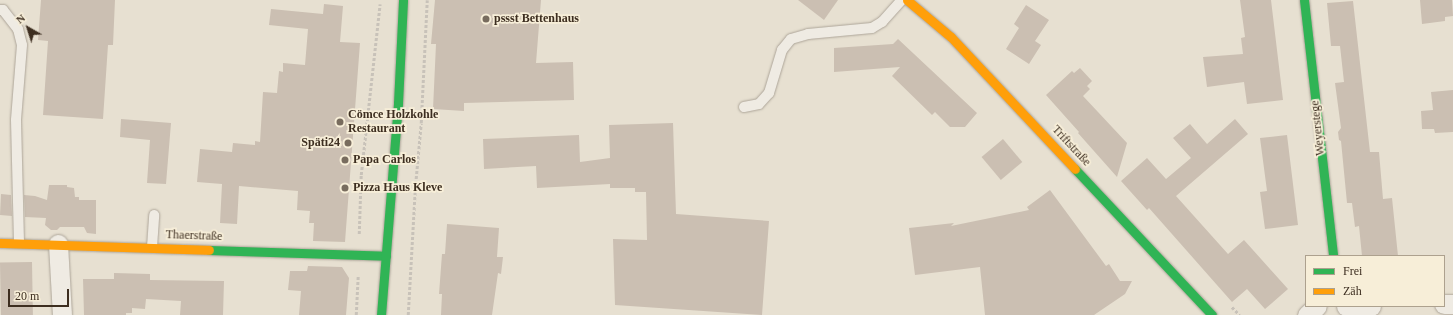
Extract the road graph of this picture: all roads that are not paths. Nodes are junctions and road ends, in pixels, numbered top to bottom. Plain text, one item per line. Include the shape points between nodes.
1 (403, 0) edge
2 (902, 0) edge
3 (907, 0) edge
4 (1304, 0) edge
5 (0, 10) edge
6 (744, 107) dead end
7 (154, 216) dead end
8 (189, 237) dead end
9 (0, 243) edge
10 (19, 243) junction
11 (58, 244) junction
12 (152, 247) junction
13 (189, 248) junction
14 (1333, 255) edge
15 (386, 256) junction
16 (1316, 307) edge
17 (62, 315) edge
18 (381, 315) edge
19 (1212, 315) edge
20 (1307, 315) edge

1 - 15 street
2 - 6 lane via 882,22 872,28 808,34 791,39 782,50 769,93 759,104
3 - 19 street, Triftstraße via 951,37
4 - 14 street, Weyerstege
5 - 10 lane via 3,10 18,29 22,45 16,120
7 - 12 lane
8 - 13 lane
9 - 10 street, Thaerstraße
10 - 11 street, Thaerstraße
11 - 12 street, Thaerstraße
11 - 17 street
12 - 13 street, Thaerstraße
13 - 15 street, Thaerstraße
15 - 18 street
16 - 20 street

